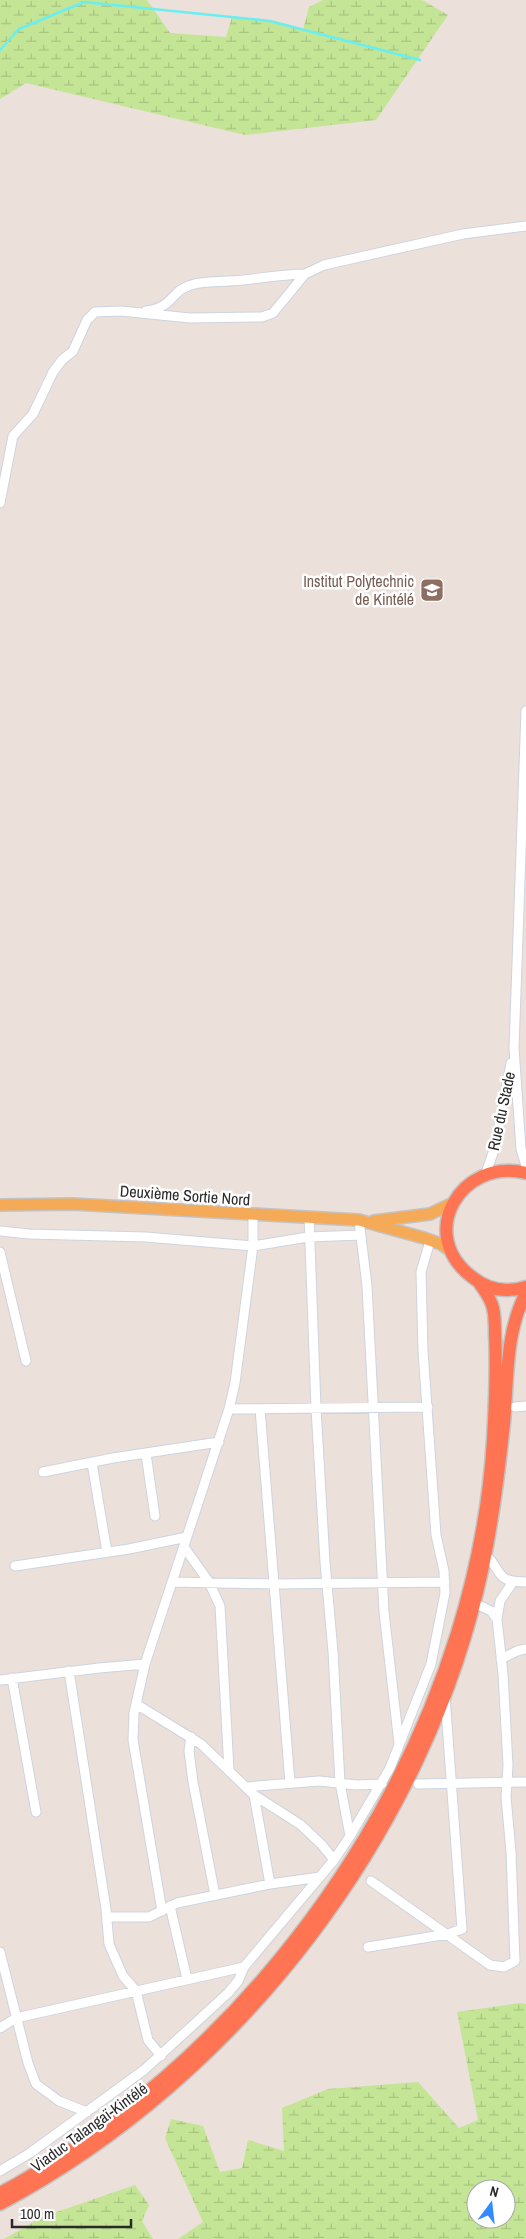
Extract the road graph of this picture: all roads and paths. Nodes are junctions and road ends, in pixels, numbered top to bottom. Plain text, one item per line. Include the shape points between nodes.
1 (526, 226) edge
2 (305, 274) junction
3 (138, 313) junction
4 (0, 503) edge
5 (526, 711) edge
6 (514, 1048) junction
7 (526, 1166) edge
8 (486, 1173) junction
9 (526, 1173) edge
10 (453, 1203) junction
11 (0, 1205) edge
12 (253, 1215) junction
13 (308, 1217) junction
14 (363, 1221) junction
15 (0, 1231) edge
16 (361, 1235) junction
17 (308, 1236) junction
18 (430, 1240) junction
19 (253, 1246) junction
20 (451, 1251) junction
21 (0, 1252) edge
22 (480, 1284) junction
23 (526, 1287) edge
24 (526, 1293) edge
25 (26, 1360) dead end
26 (526, 1406) edge
27 (372, 1407) junction
28 (515, 1407) dead end
29 (316, 1408) junction
30 (428, 1408) junction
31 (229, 1409) junction
32 (260, 1409) junction
33 (219, 1442) junction
34 (146, 1454) junction
35 (92, 1463) junction
36 (43, 1472) dead end
37 (155, 1516) dead end
38 (186, 1542) junction
39 (107, 1552) junction
40 (486, 1556) junction
41 (15, 1566) dead end
42 (172, 1582) junction
43 (209, 1582) junction
44 (445, 1582) junction
45 (513, 1582) junction
46 (526, 1582) edge
47 (383, 1583) junction
48 (275, 1584) junction
49 (327, 1584) junction
50 (474, 1603) junction
51 (497, 1619) junction
52 (526, 1649) edge
53 (501, 1659) junction
54 (145, 1664) junction
55 (70, 1671) junction
56 (12, 1678) junction
57 (0, 1680) edge
58 (445, 1696) junction
59 (136, 1704) junction
60 (191, 1737) junction
61 (399, 1747) junction
62 (229, 1770) junction
63 (526, 1782) edge
64 (290, 1783) junction
65 (340, 1783) junction
66 (506, 1783) junction
67 (382, 1784) junction
68 (418, 1784) dead end
69 (452, 1784) junction
70 (246, 1787) junction
71 (254, 1795) junction
72 (36, 1812) dead end
73 (350, 1836) junction
74 (334, 1860) junction
75 (320, 1877) junction
76 (371, 1881) dead end
77 (270, 1884) junction
78 (215, 1895) junction
79 (166, 1909) junction
80 (107, 1917) junction
81 (448, 1934) junction
82 (368, 1946) dead end
83 (0, 1952) edge
84 (244, 1967) junction
85 (187, 1980) junction
86 (136, 1991) junction
87 (16, 2018) junction
88 (0, 2028) edge
89 (160, 2056) junction
90 (167, 2084) junction
91 (87, 2112) junction
92 (0, 2171) edge
93 (0, 2193) edge
94 (0, 2204) edge

1 - 2 street via 463,234 324,265
2 - 3 street via 192,284 182,288 166,306
2 - 3 street via 273,313 262,317 190,318
3 - 4 street via 106,310 95,312 87,320 73,351 53,372 33,414 13,436
5 - 6 street, Rue du Stade
6 - 7 street, Rue du Stade via 521,1149
6 - 8 street, Rue du Stade via 502,1116
8 - 9 highway via 514,1170
8 - 10 highway via 472,1180
10 - 14 main road, Deuxième Sortie Nord via 430,1214
10 - 20 highway via 447,1227
11 - 12 main road, Deuxième Sortie Nord via 73,1204
12 - 13 main road, Deuxième Sortie Nord
12 - 19 street
13 - 14 main road, Deuxième Sortie Nord
13 - 17 street
14 - 16 street
14 - 18 main road, Deuxième Sortie Nord
15 - 19 street via 146,1237
16 - 17 street
16 - 27 street
17 - 19 street
17 - 29 street
18 - 20 main road, Deuxième Sortie Nord
18 - 30 street via 421,1277
19 - 31 street
20 - 22 highway via 462,1270
21 - 25 street
22 - 23 highway via 505,1290
22 - 90 highway via 493,1307 497,1358 488,1492 476,1556 456,1631 421,1728 370,1829 320,1908 259,1984
24 - 40 highway via 508,1359 501,1459
26 - 28 street
27 - 29 street
27 - 30 street
27 - 47 street
29 - 32 street
29 - 49 street
30 - 44 street via 436,1535
31 - 32 street
31 - 33 street
32 - 48 street
33 - 34 street
33 - 38 street
34 - 35 street
34 - 37 street
35 - 36 street
35 - 39 street
38 - 39 street
38 - 42 street
38 - 43 street
39 - 41 street
40 - 45 street via 504,1579
40 - 50 highway
42 - 43 street
42 - 54 street
43 - 48 street
43 - 62 street via 220,1606
44 - 47 street
44 - 61 street via 431,1664
45 - 46 street
45 - 51 street via 500,1601
47 - 49 street
47 - 61 street
48 - 49 street
48 - 64 street
49 - 65 street
50 - 51 street via 491,1611
50 - 58 highway
51 - 53 street
52 - 53 street
53 - 66 street via 508,1765
54 - 55 street
54 - 59 street
55 - 56 street
55 - 80 street
56 - 57 street
56 - 72 street
58 - 69 street
58 - 90 highway via 386,1822 324,1919 260,1997 213,2047
59 - 60 street
59 - 79 street via 133,1740
60 - 62 street
60 - 78 street via 189,1751 193,1782
61 - 67 street
62 - 70 street
63 - 66 street
64 - 65 street
64 - 70 street
65 - 67 street
65 - 73 street
66 - 69 street
66 - 81 street via 516,1961 504,1967 490,1964
67 - 73 street
68 - 69 street
69 - 81 street via 462,1927 460,1931
70 - 71 street
71 - 74 street via 301,1825
71 - 77 street
73 - 74 street
74 - 75 street
75 - 77 street
75 - 84 street
76 - 81 street
77 - 78 street
78 - 79 street
79 - 80 street via 148,1917
79 - 85 street
80 - 86 street via 113,1952 123,1976
81 - 82 street
83 - 87 street
84 - 85 street
84 - 89 street via 228,1993
85 - 86 street
86 - 87 street
86 - 89 street via 148,2040
87 - 88 street
87 - 91 street via 36,2084 59,2101
89 - 91 street
90 - 93 highway, Viaduc Talangaï-Kintélé via 75,2148
90 - 94 highway, Viaduc Talangaï-Kintélé via 95,2146
91 - 92 street

